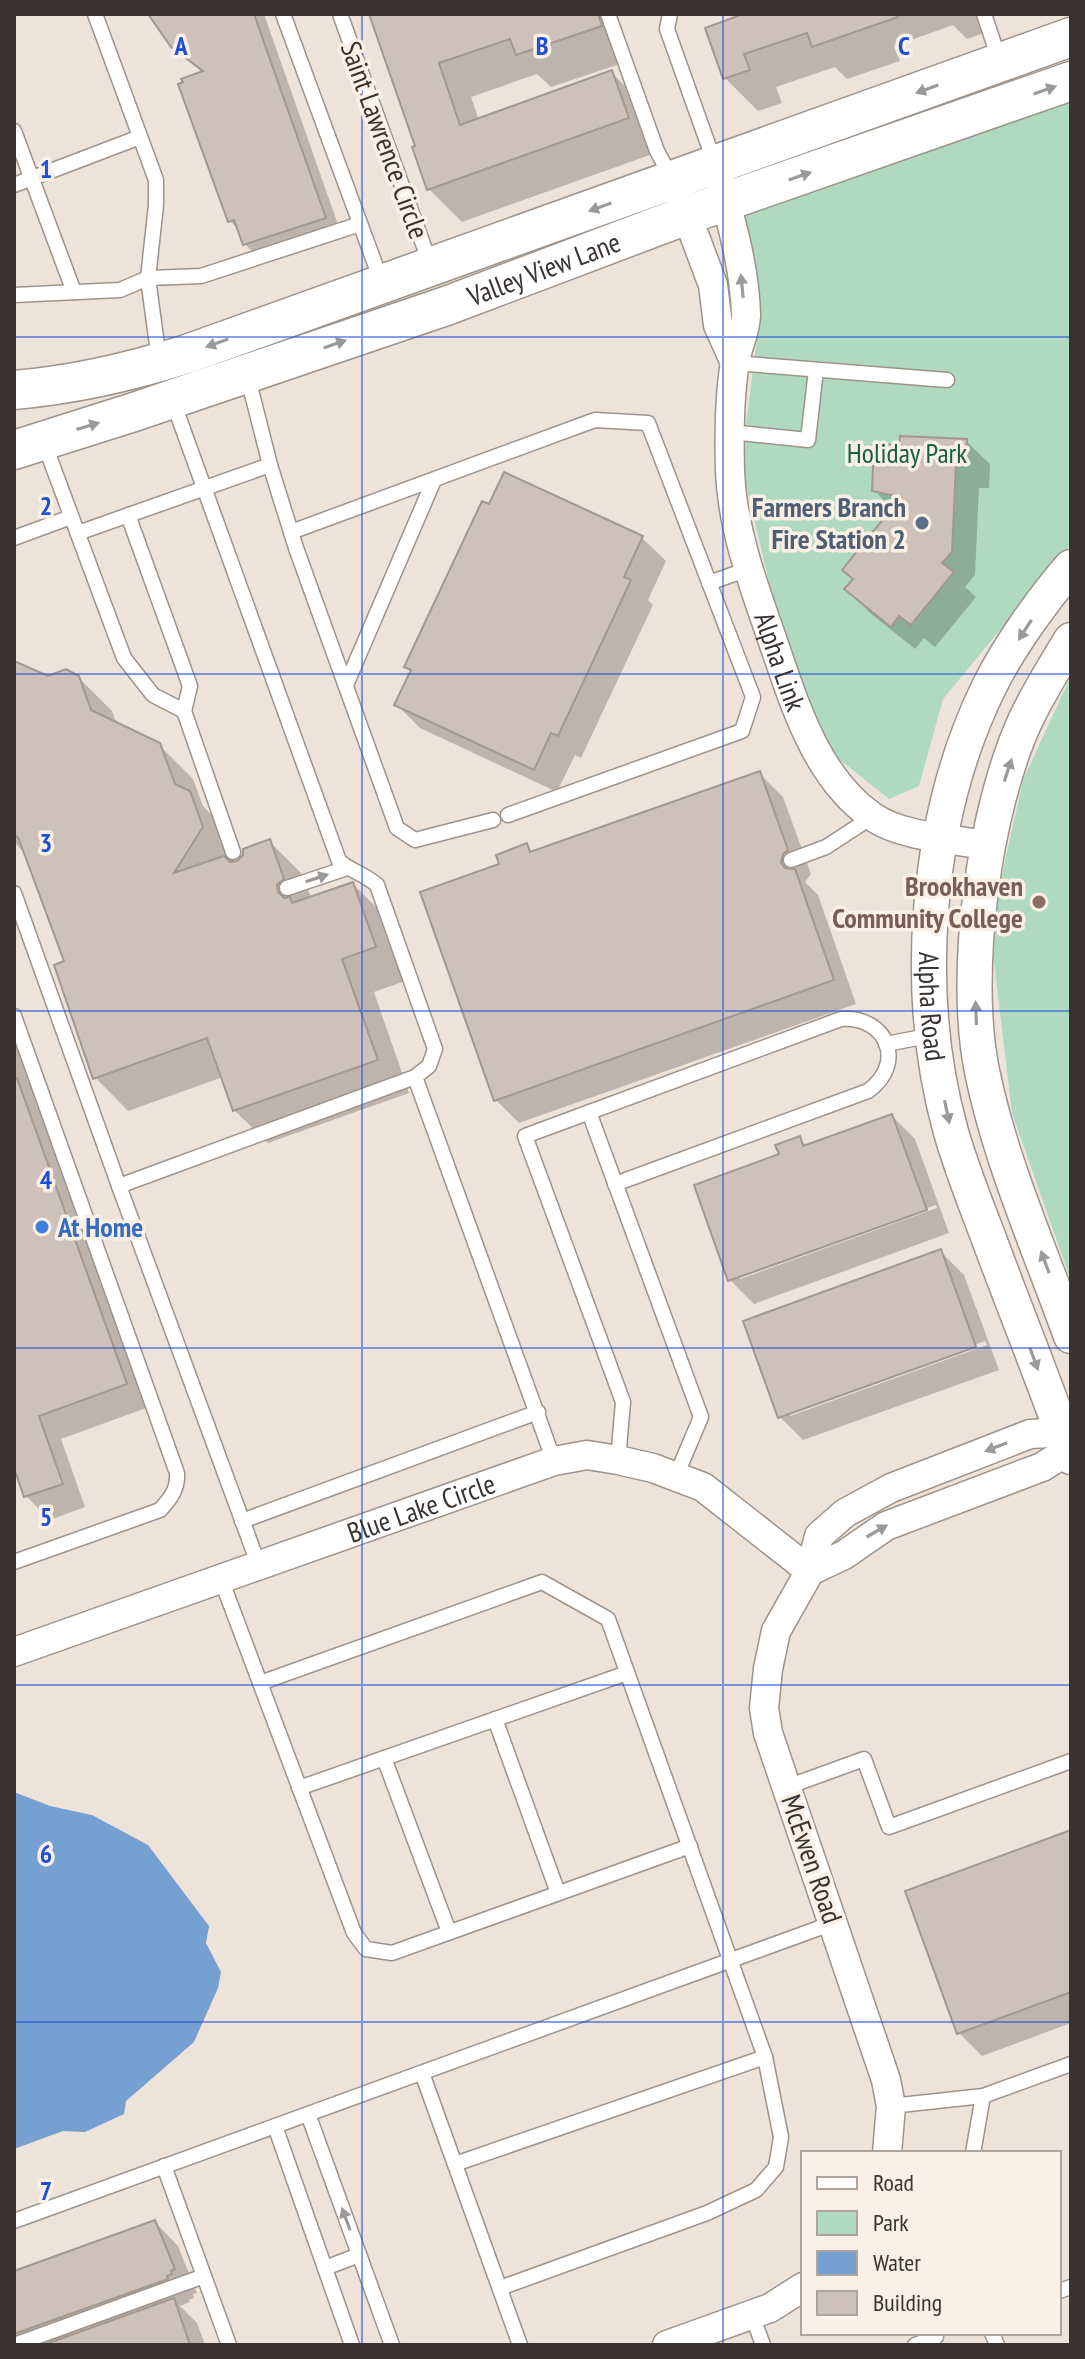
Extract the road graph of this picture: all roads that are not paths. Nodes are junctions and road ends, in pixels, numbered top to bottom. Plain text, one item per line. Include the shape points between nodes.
1 (95, 14) edge
2 (283, 14) edge
3 (340, 14) edge
4 (608, 14) edge
5 (670, 14) edge
6 (984, 14) edge
7 (1071, 37) edge
8 (1000, 62) junction
9 (1071, 81) edge
10 (14, 131) edge
11 (140, 137) junction
12 (715, 165) junction
13 (31, 177) junction
14 (14, 185) edge
15 (680, 198) junction
16 (726, 202) junction
17 (360, 224) junction
18 (431, 267) junction
19 (148, 278) junction
20 (382, 284) junction
21 (74, 292) junction
22 (14, 295) edge
23 (159, 363) junction
24 (735, 363) junction
25 (816, 370) junction
26 (247, 374) junction
27 (947, 380) dead end
28 (14, 390) edge
29 (172, 399) junction
30 (730, 432) junction
31 (28, 445) edge
32 (270, 465) junction
33 (434, 480) junction
34 (204, 488) junction
35 (128, 515) junction
36 (71, 517) junction
37 (291, 532) junction
38 (78, 533) junction
39 (14, 538) edge
40 (1071, 567) edge
41 (748, 569) junction
42 (709, 583) junction
43 (1071, 640) edge
44 (346, 685) junction
45 (184, 711) junction
46 (508, 815) dead end
47 (872, 817) junction
48 (493, 820) dead end
49 (940, 837) junction
50 (990, 846) junction
51 (231, 847) dead end
52 (791, 860) dead end
53 (347, 868) junction
54 (287, 888) dead end
55 (14, 893) edge
56 (14, 1016) edge
57 (933, 1035) junction
58 (886, 1044) junction
59 (415, 1077) junction
60 (589, 1112) junction
61 (615, 1184) junction
62 (119, 1186) junction
63 (1071, 1336) edge
64 (538, 1412) junction
65 (1069, 1444) edge
66 (618, 1460) junction
67 (554, 1461) junction
68 (676, 1476) junction
69 (242, 1521) junction
70 (14, 1562) edge
71 (259, 1566) junction
72 (810, 1571) junction
73 (221, 1579) junction
74 (14, 1652) edge
75 (627, 1673) junction
76 (260, 1683) junction
77 (495, 1719) junction
78 (384, 1758) junction
79 (1071, 1761) edge
80 (787, 1787) junction
81 (299, 1788) junction
82 (690, 1846) junction
83 (558, 1893) junction
84 (833, 1923) junction
85 (449, 1932) junction
86 (732, 1960) junction
87 (765, 2057) junction
88 (1071, 2064) edge
89 (422, 2073) junction
90 (983, 2096) junction
91 (891, 2106) junction
92 (308, 2114) junction
93 (275, 2126) junction
94 (887, 2151) edge
95 (973, 2151) edge
96 (455, 2164) junction
97 (164, 2166) junction
98 (14, 2221) edge
99 (359, 2255) junction
100 (325, 2268) junction
101 (204, 2276) junction
102 (500, 2288) junction
103 (801, 2288) edge
104 (752, 2315) junction
105 (937, 2338) edge
106 (14, 2345) edge
107 (229, 2345) edge
108 (352, 2345) edge
109 (392, 2345) edge
110 (520, 2345) edge
111 (667, 2345) edge
112 (763, 2345) edge
113 (915, 2345) edge

1 - 11 lane
2 - 17 lane
3 - 18 lane, Saint Lawrence Circle
4 - 15 lane via 657,151
5 - 12 lane via 667,29
6 - 8 lane
7 - 8 main road, Valley View Lane
8 -> 12 main road, Valley View Lane
16 -> 9 main road, Valley View Lane
10 - 13 lane
11 - 13 lane
11 - 19 lane via 156,180
12 - 15 main road, Valley View Lane
12 - 16 street, Alpha Link
13 - 14 lane
13 - 21 lane
15 - 16 main road, Valley View Lane
15 -> 18 main road, Valley View Lane
15 - 24 street, Alpha Link via 713,285 718,325
26 -> 15 main road, Valley View Lane via 446,306
24 -> 16 street, Alpha Link via 746,318
17 - 19 lane via 201,276
17 - 20 lane
18 - 20 main road, Valley View Lane
19 - 21 lane via 120,290
19 - 23 lane
20 -> 23 main road, Valley View Lane
21 - 22 lane
23 - 28 main road, Valley View Lane
23 - 29 main road
24 - 25 lane
24 - 30 street, Alpha Link
25 - 27 lane
25 - 30 lane via 808,440
26 - 29 main road, Valley View Lane
26 - 32 lane
31 -> 29 main road, Valley View Lane
29 - 34 lane
30 - 41 street, Alpha Link via 730,476
31 - 36 lane
32 - 34 lane
32 - 37 lane
33 - 37 lane
33 - 42 lane via 595,420 648,423
33 - 44 lane
34 - 35 lane
34 - 53 lane via 339,861
35 - 38 lane
35 - 45 lane via 190,686
36 - 38 lane
36 - 39 lane
37 - 44 lane
38 - 45 lane via 124,658 153,695
40 -> 49 street, Alpha Road via 990,684 955,772
41 - 42 lane
41 - 47 street, Alpha Link via 796,708 820,757 848,796
42 - 46 lane via 753,697 742,731
50 -> 43 street, Alpha Road via 1004,778 1025,721
44 - 48 lane via 397,828 415,840
45 - 51 lane
47 - 49 street, Alpha Link
47 - 52 lane via 826,847
49 - 50 street, Alpha Link
49 - 57 street, Alpha Road via 932,917
63 -> 50 street, Alpha Road via 996,1126 982,1070 975,952
54 -> 53 lane
53 - 59 lane via 377,885 433,1040 429,1066
55 - 62 lane
56 - 70 lane via 177,1473 172,1496 160,1510
57 - 58 lane
57 -> 65 street, Alpha Road via 951,1131 969,1187
58 - 60 lane via 866,1021 841,1019
58 - 61 lane via 885,1074 868,1091
59 - 62 lane
59 - 64 lane
60 - 61 lane
60 - 66 lane via 525,1136 623,1402
61 - 68 lane via 701,1417
62 - 69 lane
64 - 67 lane
64 - 69 lane
65 - 72 street via 1042,1467 886,1526
66 - 67 street, Blue Lake Circle via 587,1455
66 - 68 street, Blue Lake Circle
67 - 71 street, Blue Lake Circle
68 - 72 street, Blue Lake Circle via 703,1487
69 - 71 lane
71 - 73 street, Blue Lake Circle
72 - 80 street, McEwen Road via 776,1631 768,1669 768,1733
73 - 74 street, Blue Lake Circle
73 - 76 lane
75 - 76 lane via 608,1619 542,1582
75 - 77 lane
75 - 82 lane
76 - 81 lane
77 - 78 lane
77 - 83 lane
78 - 81 lane
78 - 85 lane
79 - 80 lane via 889,1827 864,1759
80 - 84 street, McEwen Road
81 - 85 lane via 354,1933 366,1949 392,1953
82 - 83 lane
82 - 86 lane
83 - 85 lane
84 - 86 lane
84 - 91 street, McEwen Road via 878,2051
86 - 87 lane
86 - 89 lane
87 - 96 lane
87 - 102 lane via 781,2137 776,2167 756,2190
88 - 90 lane
89 - 92 lane
89 - 96 lane
90 - 91 lane
90 - 95 lane
91 - 94 street, McEwen Road
92 - 93 lane
99 -> 92 lane
93 - 97 lane
93 - 100 lane
96 - 102 lane
97 - 98 lane
97 - 101 lane
99 - 100 lane
99 - 109 lane
100 - 108 lane
101 - 106 lane
101 - 107 lane
102 - 110 lane
103 - 104 street
104 - 111 street
104 - 112 lane
105 - 113 lane

